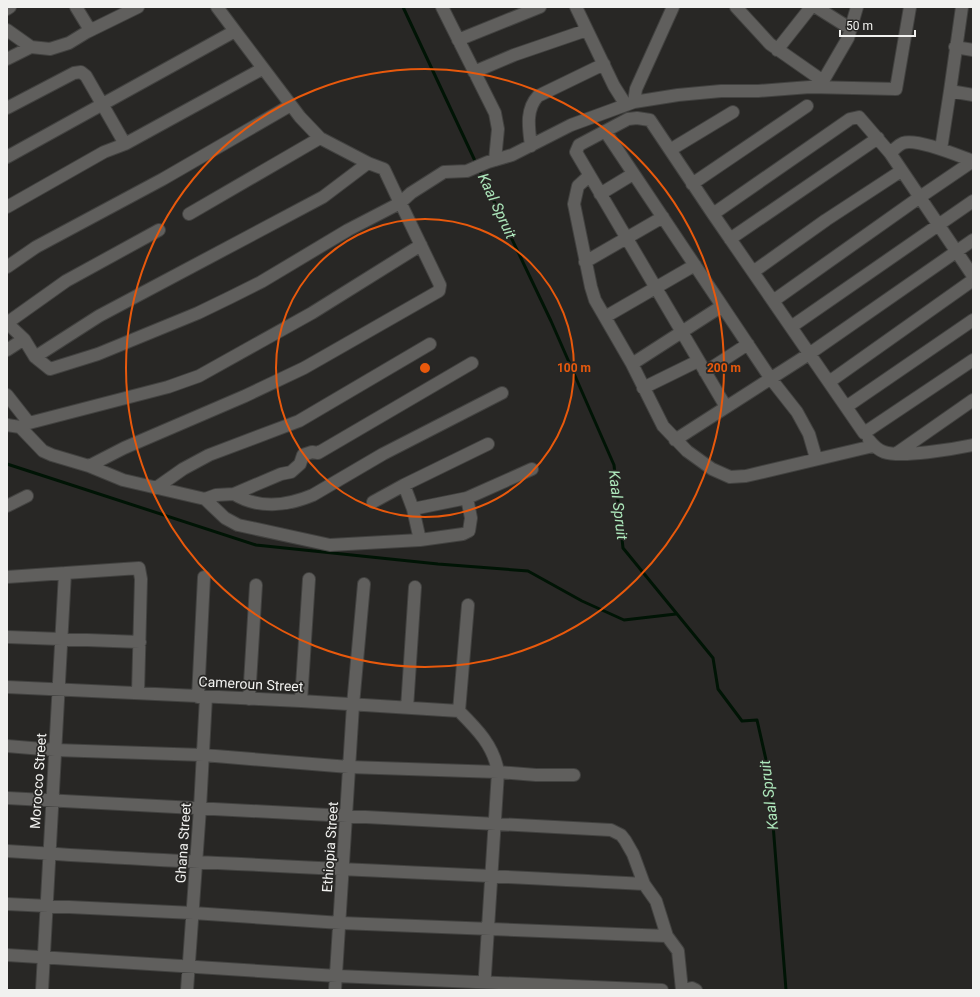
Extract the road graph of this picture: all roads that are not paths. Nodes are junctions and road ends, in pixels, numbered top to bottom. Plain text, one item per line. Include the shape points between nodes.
1 (10, 7) edge
2 (76, 7) edge
3 (138, 7) edge
4 (217, 7) edge
5 (442, 7) edge
6 (540, 7) edge
7 (576, 7) edge
8 (673, 7) edge
9 (736, 7) edge
10 (811, 7) edge
11 (816, 7) edge
12 (857, 7) edge
13 (910, 7) edge
14 (962, 7) edge
15 (7, 9) edge
16 (852, 29) junction
17 (7, 30) edge
18 (90, 30) junction
19 (587, 30) junction
20 (235, 31) junction
21 (458, 40) junction
22 (955, 47) junction
23 (31, 48) junction
24 (777, 50) junction
25 (973, 50) edge
26 (7, 60) edge
27 (604, 64) junction
28 (262, 69) junction
29 (474, 72) junction
30 (822, 84) junction
31 (950, 92) junction
32 (973, 95) edge
33 (630, 104) junction
34 (102, 105) junction
35 (291, 105) junction
36 (807, 106) dead end
37 (7, 108) edge
38 (733, 112) dead end
39 (605, 131) junction
40 (320, 138) junction
41 (878, 138) junction
42 (124, 144) junction
43 (532, 146) junction
44 (941, 149) junction
45 (670, 150) junction
46 (890, 153) junction
47 (7, 157) edge
48 (492, 161) junction
49 (973, 161) edge
50 (368, 163) junction
51 (901, 171) junction
52 (633, 174) junction
53 (589, 176) junction
54 (692, 184) junction
55 (600, 194) junction
56 (920, 196) junction
57 (973, 201) edge
58 (400, 203) junction
59 (7, 207) edge
60 (189, 214) dead end
61 (713, 214) junction
62 (663, 217) junction
63 (938, 224) junction
64 (159, 230) dead end
65 (626, 238) junction
66 (730, 239) junction
67 (973, 240) edge
68 (421, 245) junction
69 (957, 251) junction
70 (585, 262) junction
71 (695, 265) junction
72 (7, 267) edge
73 (753, 272) junction
74 (973, 276) edge
75 (973, 280) edge
76 (655, 288) junction
77 (773, 301) junction
78 (722, 306) junction
79 (605, 317) junction
80 (973, 320) edge
81 (7, 323) edge
82 (791, 327) junction
83 (681, 332) junction
84 (24, 339) junction
85 (430, 344) dead end
86 (748, 344) junction
87 (7, 350) edge
88 (810, 354) junction
89 (35, 357) junction
90 (973, 360) edge
91 (472, 363) dead end
92 (632, 364) junction
93 (702, 366) junction
94 (771, 379) junction
95 (828, 382) junction
96 (643, 388) junction
97 (502, 393) dead end
98 (7, 395) edge
99 (973, 400) edge
100 (726, 407) junction
101 (846, 407) junction
102 (7, 425) edge
103 (24, 425) junction
104 (864, 433) junction
105 (675, 440) junction
106 (488, 444) dead end
107 (970, 444) edge
108 (873, 446) junction
109 (896, 453) junction
110 (816, 458) junction
111 (89, 466) junction
112 (532, 469) dead end
113 (404, 485) junction
114 (156, 488) junction
115 (234, 494) junction
116 (27, 496) dead end
117 (205, 498) junction
118 (467, 498) junction
119 (373, 502) dead end
120 (7, 506) edge
121 (413, 509) junction
122 (420, 540) junction
123 (65, 574) junction
124 (7, 577) edge
125 (204, 577) dead end
126 (309, 579) dead end
127 (364, 584) dead end
128 (256, 586) dead end
129 (415, 587) dead end
130 (468, 606) dead end
131 (8, 637) edge
132 (62, 638) junction
133 (140, 642) junction
134 (7, 687) edge
135 (60, 690) junction
136 (138, 693) junction
137 (202, 697) junction
138 (249, 699) junction
139 (301, 701) junction
140 (353, 705) junction
141 (407, 708) junction
142 (459, 711) junction
143 (7, 746) edge
144 (55, 750) junction
145 (203, 755) junction
146 (349, 767) junction
147 (498, 772) junction
148 (574, 775) dead end
149 (7, 798) edge
150 (52, 801) junction
151 (200, 808) junction
152 (347, 818) junction
153 (496, 823) junction
154 (7, 851) edge
155 (49, 854) junction
156 (196, 863) junction
157 (343, 868) junction
158 (490, 875) junction
159 (644, 884) junction
160 (7, 904) edge
161 (48, 906) junction
162 (193, 913) junction
163 (341, 923) junction
164 (487, 930) junction
165 (667, 936) junction
166 (7, 955) edge
167 (44, 958) junction
168 (189, 968) junction
169 (338, 976) junction
170 (484, 986) edge
171 (42, 990) edge
172 (187, 990) edge
173 (335, 990) edge
174 (662, 990) edge
175 (683, 990) edge
176 (696, 990) edge

1 - 15 street
2 - 18 street
3 - 18 street
4 - 20 street
5 - 21 street
6 - 21 street
7 - 19 street
8 - 33 street
9 - 24 street
10 - 24 street
11 - 16 street
12 - 16 street
13 - 30 street via 897,88 855,89
14 - 22 street
16 - 30 street
17 - 23 street
18 - 23 street via 58,47
19 - 27 street
19 - 29 street
20 - 28 street
20 - 34 street
21 - 29 street
22 - 25 street
22 - 31 street
23 - 26 street
24 - 30 street
27 - 33 street
27 - 43 street via 543,92 533,101 529,114
28 - 35 street
28 - 42 street
29 - 48 street via 497,119
30 - 33 street via 692,93
31 - 32 street
31 - 44 street
33 - 43 street via 571,126
34 - 37 street via 86,76 78,71
34 - 42 street
34 - 47 street
35 - 40 street
35 - 72 street via 163,179 36,247
36 - 54 street
38 - 45 street
39 - 45 street via 628,119 647,118
39 - 52 street
39 - 53 street via 576,149
40 - 50 street
40 - 60 street
41 - 46 street
41 - 61 street via 862,119 854,117
41 - 66 street
42 - 59 street via 104,152
43 - 48 street
44 - 46 street via 906,143
44 - 49 street
45 - 54 street
46 - 51 street
48 - 58 street via 467,171 444,172
49 - 56 street
50 - 58 street via 384,169
50 - 89 street via 323,197 99,316
51 - 56 street
51 - 73 street
52 - 55 street
52 - 62 street
53 - 55 street
53 - 70 street via 578,186 574,204
54 - 61 street
55 - 65 street
56 - 63 street
56 - 77 street
57 - 63 street
58 - 68 street
58 - 89 street via 348,230 261,282 198,313 58,368 50,369
61 - 66 street
62 - 65 street
62 - 71 street
63 - 69 street
63 - 82 street
64 - 81 street via 66,281
65 - 70 street
65 - 76 street
66 - 73 street
67 - 69 street
68 - 103 street via 312,313 199,376 168,387
68 - 111 street via 440,285 440,290 436,293 304,368
69 - 74 street
69 - 88 street
70 - 79 street via 593,293
71 - 76 street
71 - 78 street
73 - 77 street
75 - 95 street
76 - 79 street
76 - 83 street
77 - 82 street
78 - 83 street
78 - 86 street
79 - 92 street
80 - 101 street
81 - 84 street
82 - 88 street
83 - 92 street
83 - 93 street
84 - 87 street
84 - 89 street
85 - 114 street via 299,421 209,455
86 - 93 street
86 - 94 street
88 - 94 street
88 - 95 street
90 - 104 street
91 - 115 street via 318,453 303,455 300,464 291,472
92 - 96 street
93 - 96 street
93 - 100 street
94 - 100 street
94 - 110 street via 797,412 806,428
95 - 101 street
96 - 105 street via 663,426
97 - 115 street via 426,431 313,496 281,505 256,503
98 - 103 street
99 - 109 street
100 - 105 street
101 - 104 street
102 - 103 street
103 - 111 street via 48,453
104 - 108 street
105 - 110 street via 699,461 730,477 769,471
106 - 113 street
107 - 109 street via 940,450
108 - 109 street via 882,451
108 - 110 street
111 - 114 street via 123,480
112 - 118 street
113 - 119 street
113 - 121 street
114 - 117 street
115 - 117 street
116 - 120 street
117 - 122 street via 225,518 238,525 330,545
118 - 121 street
118 - 122 street via 471,518 469,530 458,536
121 - 122 street
123 - 124 street
123 - 132 street, Morocco Street
123 - 133 street via 139,568
125 - 137 street, Ghana Street
126 - 139 street
127 - 140 street, Ethiopia Street
128 - 138 street
129 - 141 street
130 - 142 street
131 - 132 street
132 - 133 street
132 - 135 street, Morocco Street
133 - 136 street
134 - 135 street, Cameroun Street
135 - 136 street, Cameroun Street
135 - 144 street, Morocco Street
136 - 137 street, Cameroun Street
137 - 138 street, Cameroun Street
137 - 145 street, Ghana Street
138 - 139 street, Cameroun Street
139 - 140 street, Cameroun Street
140 - 141 street, Cameroun Street
140 - 146 street, Ethiopia Street
141 - 142 street, Cameroun Street
142 - 147 street via 491,748
143 - 144 street
144 - 145 street
144 - 150 street, Morocco Street
145 - 146 street
145 - 151 street, Ghana Street
146 - 147 street
146 - 152 street, Ethiopia Street
147 - 148 street
147 - 153 street
149 - 150 street
150 - 151 street
150 - 155 street, Morocco Street
151 - 152 street
151 - 156 street, Ghana Street
152 - 153 street
152 - 157 street, Ethiopia Street
153 - 158 street
153 - 159 street via 616,832 625,840 633,854
154 - 155 street
155 - 156 street
155 - 161 street, Morocco Street
156 - 157 street
156 - 162 street, Ghana Street
157 - 158 street
157 - 163 street, Ethiopia Street
158 - 159 street
158 - 164 street
159 - 165 street via 656,901
160 - 161 street
161 - 162 street
161 - 167 street, Morocco Street
162 - 163 street
162 - 168 street, Ghana Street
163 - 164 street
163 - 169 street, Ethiopia Street
164 - 165 street
164 - 170 street
165 - 175 street via 678,951
166 - 167 street
167 - 168 street
167 - 171 street, Morocco Street
168 - 169 street
168 - 172 street, Ghana Street
169 - 170 street
169 - 173 street, Ethiopia Street
170 - 174 street
175 - 176 street

